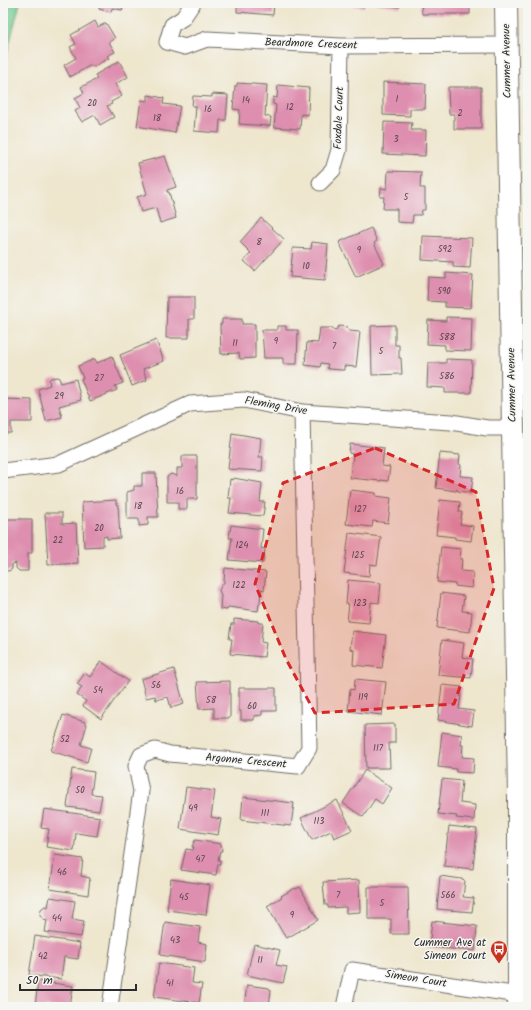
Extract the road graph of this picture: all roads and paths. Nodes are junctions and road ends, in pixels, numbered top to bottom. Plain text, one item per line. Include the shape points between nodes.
1 (193, 3) edge
2 (506, 3) edge
3 (506, 45) junction
4 (341, 46) junction
5 (320, 183) dead end
6 (302, 412) junction
7 (513, 428) junction
8 (3, 471) edge
9 (524, 796) edge
10 (519, 1001) edge
11 (110, 1007) edge
12 (344, 1007) edge

1 - 4 street, Beardmore Crescent via 183,18 172,25 167,42 185,47 207,39
2 - 3 street, Cummer Avenue
3 - 4 street, Beardmore Crescent
3 - 7 street, Cummer Avenue
4 - 5 street, Foxdale Court via 339,150 333,170
6 - 7 street, Fleming Drive
6 - 8 street, Fleming Drive via 244,400 190,404 59,464
6 - 11 street, Argonne Crescent via 309,748 298,766 170,754 155,750 141,755 136,766 141,791
7 - 9 street, Cummer Avenue
9 - 10 street, Cummer Avenue
10 - 12 street, Simeon Court via 352,970

